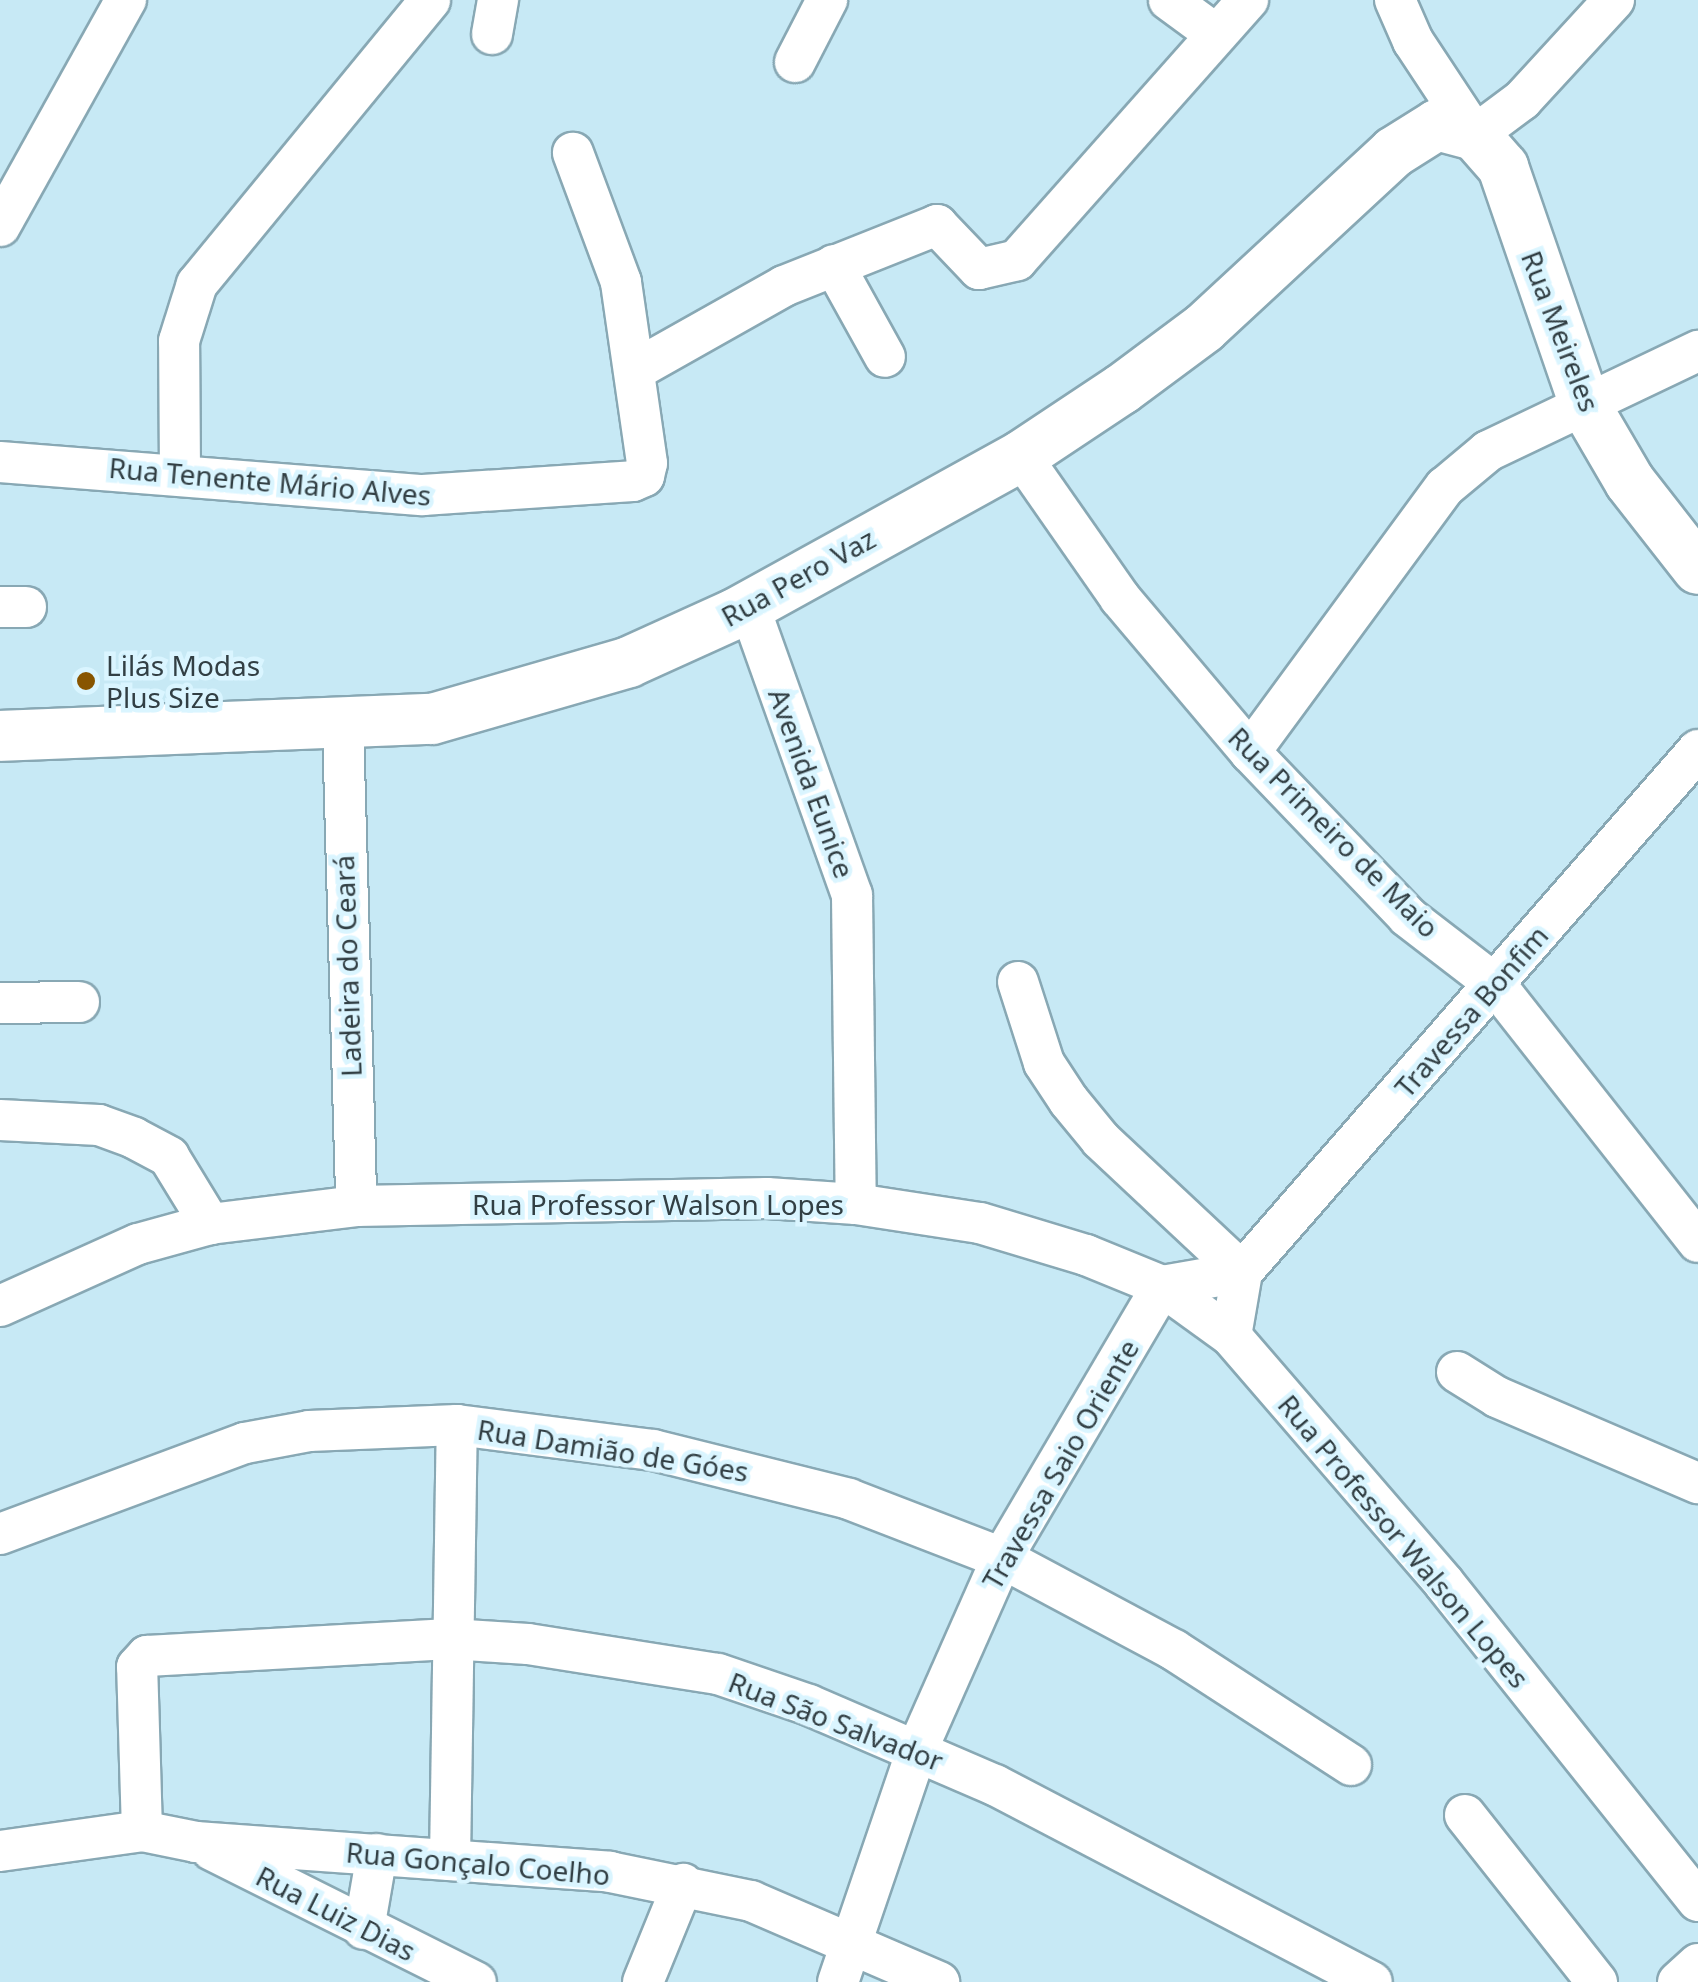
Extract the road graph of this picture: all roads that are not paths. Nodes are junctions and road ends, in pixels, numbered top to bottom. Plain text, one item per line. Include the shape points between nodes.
1 (126, 0) edge
2 (430, 0) edge
3 (827, 0) edge
4 (1170, 0) edge
5 (1248, 0) edge
6 (1395, 0) edge
7 (1614, 0) edge
8 (1214, 33) junction
9 (795, 62) dead end
10 (1475, 134) junction
11 (573, 153) dead end
12 (0, 226) edge
13 (834, 265) junction
14 (1698, 350) edge
15 (886, 357) dead end
16 (635, 370) junction
17 (1585, 405) junction
18 (1021, 456) junction
19 (0, 462) edge
20 (180, 472) junction
21 (1698, 569) edge
22 (748, 606) junction
23 (343, 727) junction
24 (0, 736) edge
25 (1698, 750) edge
26 (1250, 752) junction
27 (1018, 982) dead end
28 (1495, 984) junction
29 (79, 1002) dead end
30 (0, 1004) edge
31 (0, 1120) edge
32 (856, 1204) junction
33 (356, 1206) junction
34 (210, 1224) junction
35 (1698, 1242) edge
36 (1242, 1272) junction
37 (1162, 1286) junction
38 (0, 1306) edge
39 (1231, 1336) junction
40 (1457, 1372) dead end
41 (457, 1425) junction
42 (1698, 1484) edge
43 (0, 1534) edge
44 (1002, 1558) junction
45 (450, 1639) junction
46 (917, 1750) junction
47 (1351, 1766) dead end
48 (1464, 1815) dead end
49 (142, 1831) junction
50 (196, 1842) junction
51 (0, 1851) edge
52 (376, 1854) junction
53 (450, 1860) junction
54 (683, 1884) junction
55 (1698, 1901) edge
56 (364, 1929) junction
57 (852, 1939) junction
58 (1698, 1964) edge
59 (476, 1982) edge
60 (643, 1982) edge
61 (838, 1982) edge
62 (939, 1982) edge
63 (1372, 1982) edge
64 (1597, 1982) edge
65 (1678, 1982) edge

1 - 12 street
2 - 20 street via 197,284 179,341
3 - 9 street
4 - 8 street
5 - 8 street
6 - 10 street via 1413,41
7 - 10 street via 1522,100
8 - 13 street via 1017,260 979,269 937,225
10 - 17 main road, Rua Meireles via 1503,167
10 - 18 main road, Rua Pero Vaz via 1437,124 1420,132 1204,328
11 - 16 street via 622,282
13 - 15 street
13 - 16 street
14 - 17 street
16 - 20 street, Rua Tenente Mário Alves via 644,476 540,492 423,495
17 - 21 main road, Rua Meireles via 1630,482
17 - 26 street via 1488,451 1445,487
18 - 22 main road, Rua Pero Vaz
18 - 26 street, Rua Primeiro de Maio via 1120,598
19 - 20 street, Rua Tenente Mário Alves
22 - 23 main road, Rua Pero Vaz via 629,662 526,694 432,719
22 - 32 street, Avenida Eunice via 852,895
23 - 24 main road, Rua Pero Vaz
23 - 33 street, Ladeira do Ceará
25 - 28 street, Travessa Bonfim
26 - 28 street, Rua Primeiro de Maio via 1408,917
27 - 36 street via 1044,1063 1069,1101 1101,1140
28 - 35 street, Rua Primeiro de Maio
28 - 36 street, Travessa Bonfim
29 - 30 street
31 - 34 street via 99,1125 134,1138 169,1157
32 - 33 street, Rua Professor Walson Lopes via 768,1198
32 - 37 street, Rua Professor Walson Lopes via 980,1223
33 - 34 street, Rua Professor Walson Lopes
34 - 38 street, Rua Professor Walson Lopes via 138,1244
36 - 37 street
36 - 39 street
37 - 39 street, Rua Professor Walson Lopes
37 - 44 street, Travessa Saio Oriente
39 - 55 street, Rua Professor Walson Lopes via 1444,1583
40 - 42 street via 1497,1397
41 - 43 street, Rua Damião de Góes via 309,1430 245,1443
41 - 44 street, Rua Damião de Góes via 653,1450 758,1472 915,1522
41 - 45 street
44 - 46 street, Travessa Saio Oriente
44 - 47 street, Rua Damião de Góes via 1174,1650
45 - 46 street, Rua São Salvador via 528,1644 718,1674
45 - 49 street, Rua São Salvador via 147,1656 137,1668
45 - 53 street
46 - 57 street, Travessa Saio Oriente
46 - 63 street, Rua São Salvador via 1066,1820
48 - 64 street
49 - 50 street, Rua Gonçalo Coelho
49 - 51 street, Rua Gonçalo Coelho
50 - 52 street, Rua Gonçalo Coelho
50 - 56 street, Rua Luiz Dias
52 - 53 street, Rua Gonçalo Coelho
52 - 56 street
53 - 54 street, Rua Gonçalo Coelho
54 - 57 street, Rua Gonçalo Coelho
54 - 60 street
56 - 59 street, Rua Luiz Dias
57 - 61 street, Travessa Saio Oriente
57 - 62 street, Rua Gonçalo Coelho
58 - 65 street

